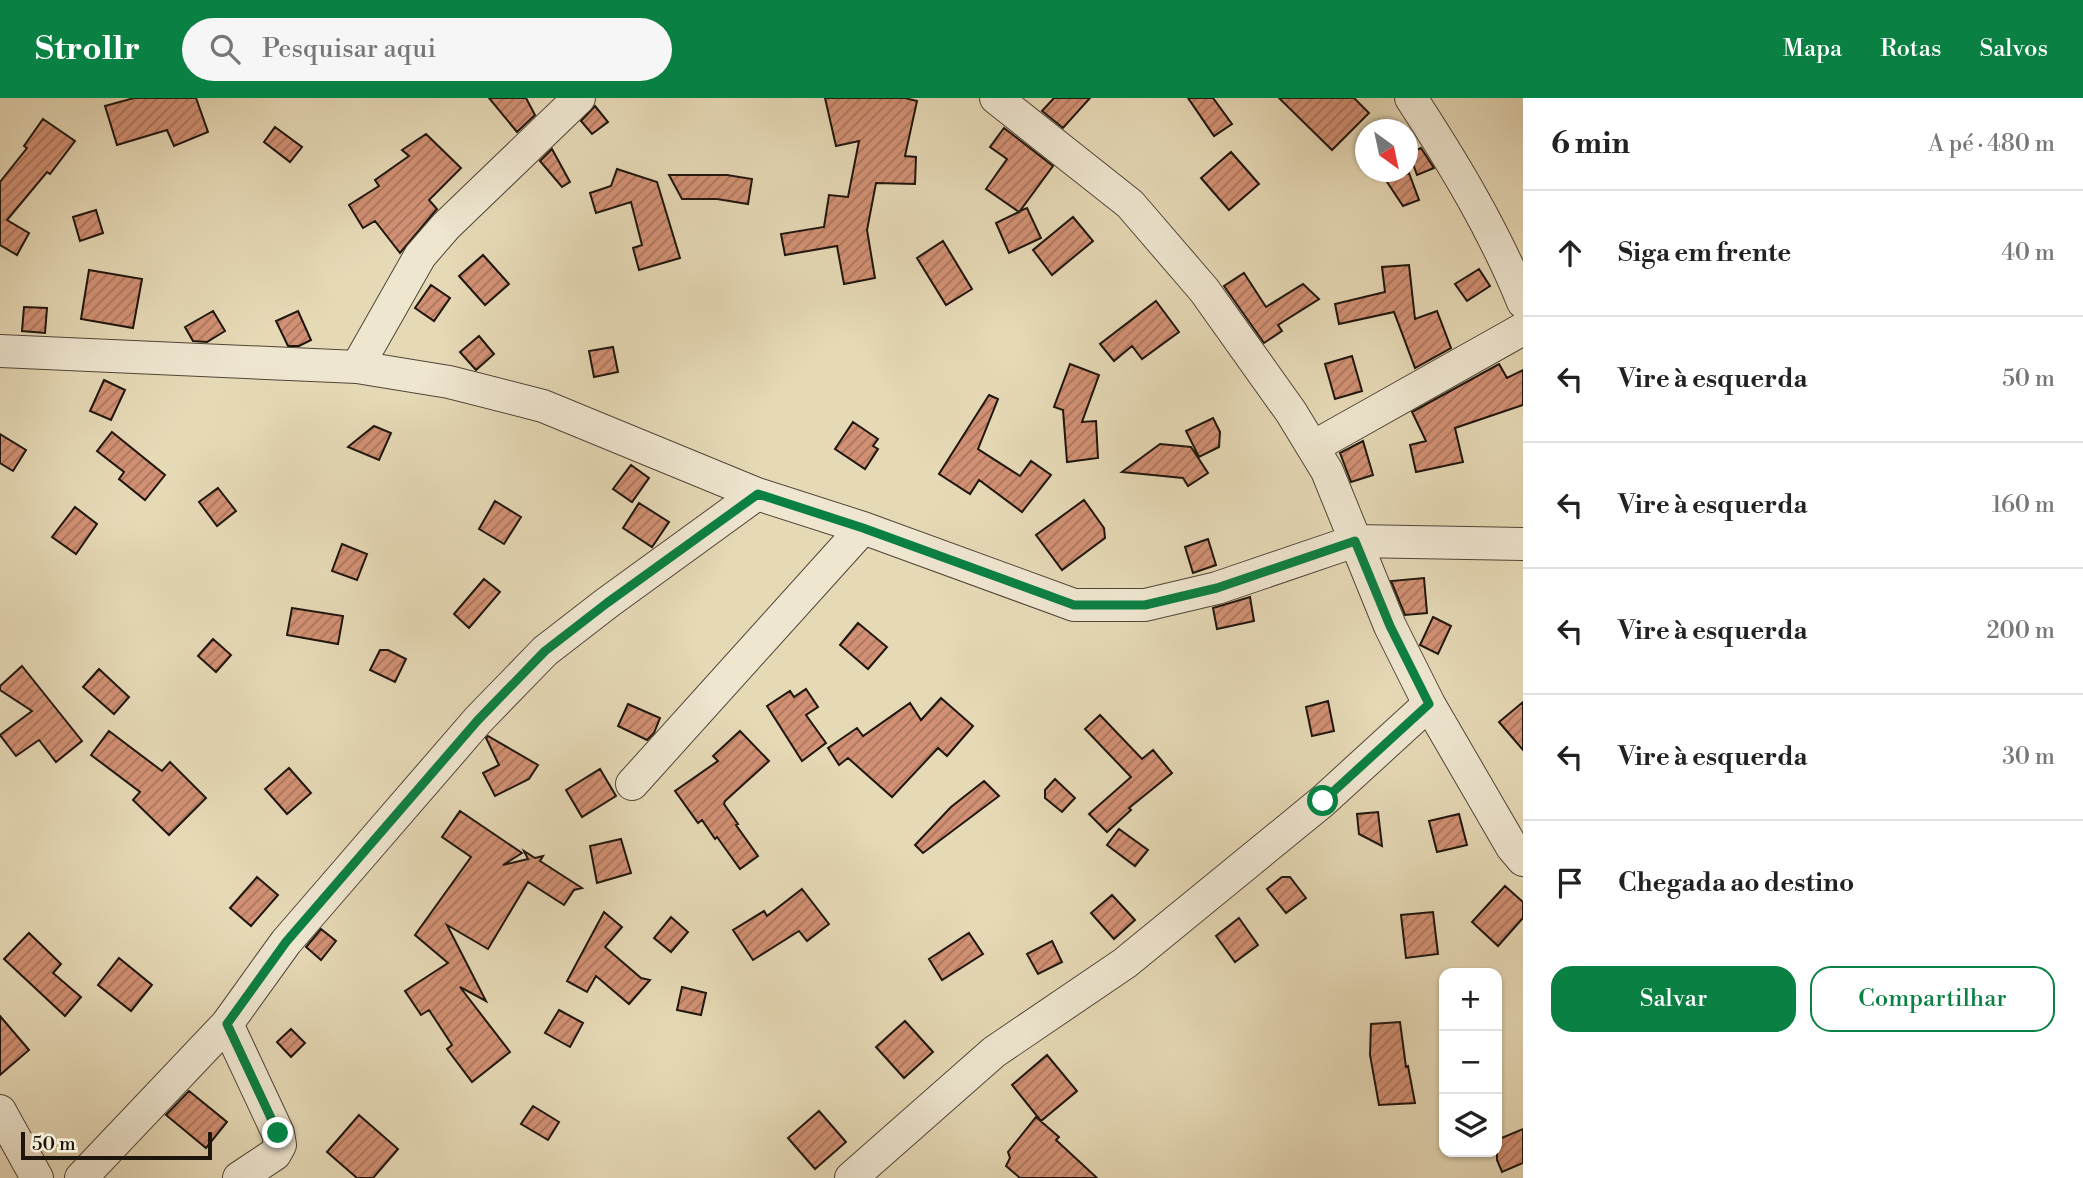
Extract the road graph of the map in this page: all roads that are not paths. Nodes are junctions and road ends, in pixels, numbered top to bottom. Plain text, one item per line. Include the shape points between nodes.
1 (579, 98) edge
2 (996, 98) edge
3 (1411, 98) edge
4 (1523, 302) edge
5 (1523, 329) edge
6 (0, 351) edge
7 (356, 367) junction
8 (1313, 447) junction
9 (758, 494) junction
10 (863, 528) junction
11 (1355, 541) junction
12 (1523, 544) edge
13 (1429, 704) junction
14 (632, 784) dead end
15 (1523, 860) edge
16 (227, 1024) junction
17 (0, 1111) edge
18 (37, 1178) edge
19 (81, 1178) edge
20 (239, 1178) edge
21 (851, 1178) edge

1 - 7 street via 419,256
2 - 8 street via 1130,204 1204,290
3 - 4 street via 1458,169
5 - 8 street
6 - 7 street
7 - 9 street via 449,382 543,406
8 - 11 street
9 - 10 street
9 - 16 street via 545,651 478,720 286,942
10 - 11 street via 1074,605 1145,605 1205,591
10 - 14 street
11 - 12 street
11 - 13 street
13 - 15 street
13 - 21 street via 1323,801 1125,963 994,1052
16 - 19 street
16 - 20 street via 280,1145
17 - 18 street

